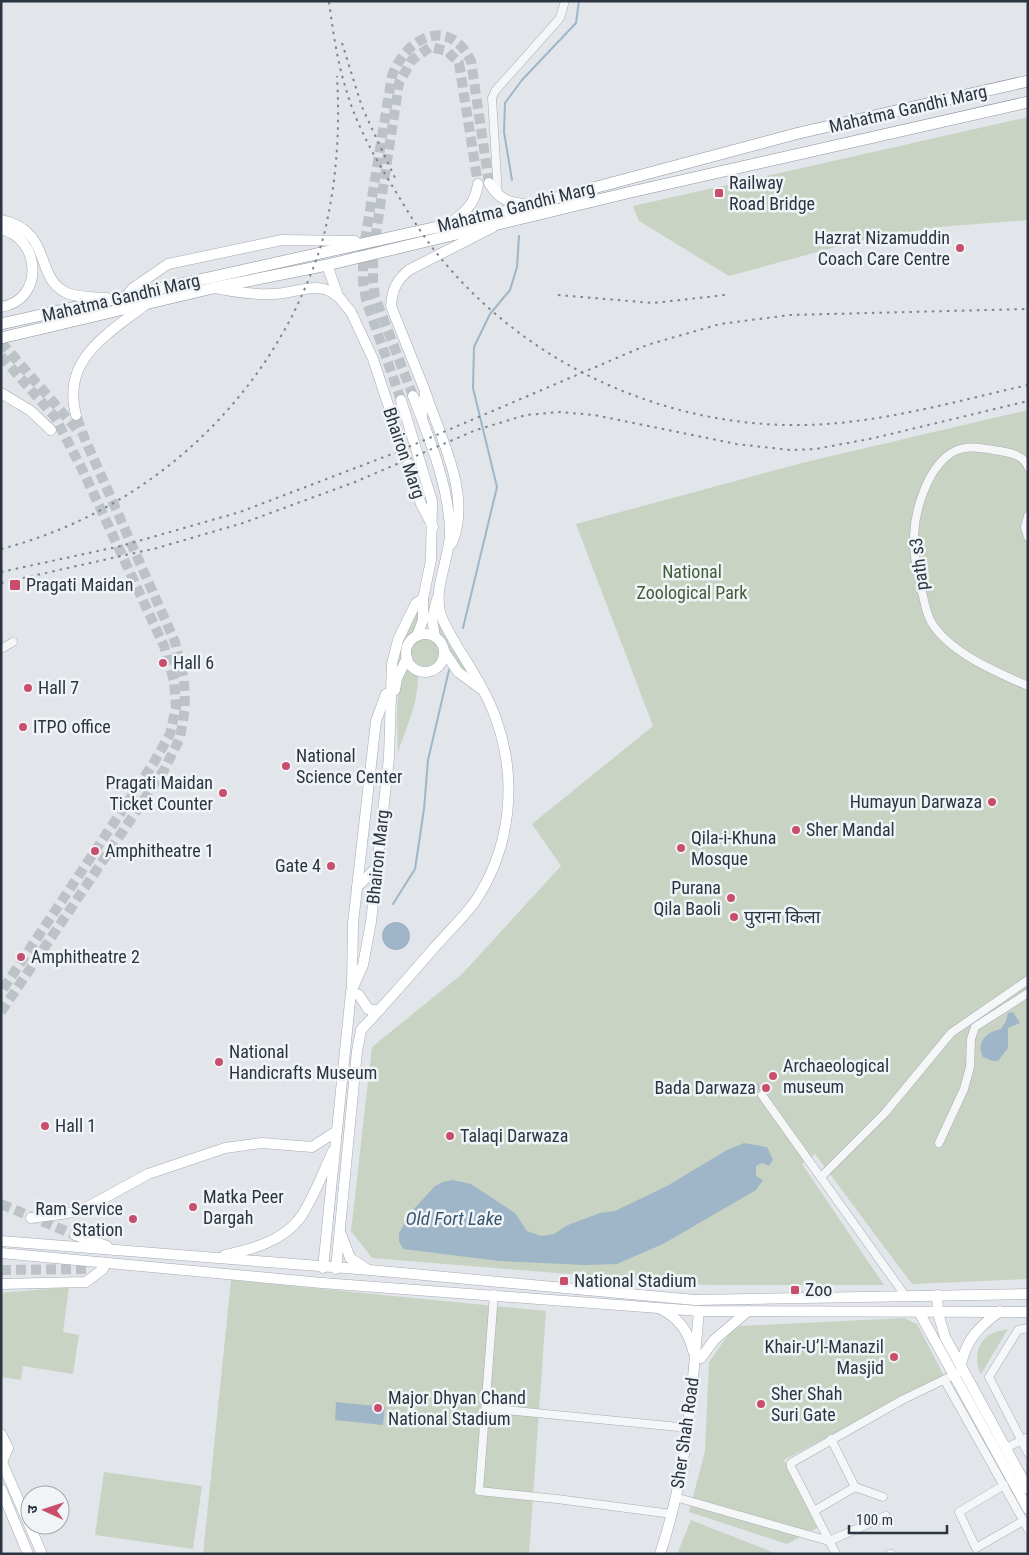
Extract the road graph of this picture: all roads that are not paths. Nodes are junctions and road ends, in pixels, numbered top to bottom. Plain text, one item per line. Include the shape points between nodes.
1 (565, 1) edge
2 (1028, 81) edge
3 (1028, 102) edge
4 (489, 183) tunnel mouth
5 (478, 184) tunnel mouth
6 (498, 196) junction
7 (530, 205) junction
8 (1, 220) edge
9 (498, 224) junction
10 (448, 225) junction
11 (1, 229) edge
12 (381, 240) junction
13 (327, 265) junction
14 (213, 288) junction
15 (338, 296) junction
16 (120, 298) junction
17 (146, 304) junction
18 (1, 307) edge
19 (1, 324) edge
20 (1, 338) edge
21 (425, 391) junction
22 (1, 393) edge
23 (413, 396) tunnel mouth
24 (401, 400) tunnel mouth
25 (76, 415) tunnel mouth
26 (422, 418) junction
27 (51, 430) dead end
28 (1028, 467) edge
29 (1028, 516) edge
30 (433, 527) junction
31 (1028, 537) edge
32 (449, 548) junction
33 (439, 594) junction
34 (424, 595) junction
35 (417, 636) junction
36 (435, 637) junction
37 (13, 642) dead end
38 (1, 649) edge
39 (444, 650) junction
40 (407, 658) junction
41 (389, 685) junction
42 (1028, 686) edge
43 (483, 690) junction
44 (389, 720) junction
45 (377, 867) junction
46 (357, 887) junction
47 (1028, 980) edge
48 (351, 991) junction
49 (1028, 993) edge
50 (379, 1011) junction
51 (348, 1030) junction
52 (361, 1030) junction
53 (762, 1095) tunnel mouth
54 (337, 1131) junction
55 (939, 1143) dead end
56 (337, 1144) junction
57 (821, 1177) junction
58 (31, 1218) dead end
59 (340, 1229) junction
60 (75, 1235) tunnel mouth
61 (1, 1241) edge
62 (120, 1251) junction
63 (1, 1253) edge
64 (216, 1258) junction
65 (106, 1263) junction
66 (323, 1268) junction
67 (336, 1269) junction
68 (88, 1270) tunnel mouth
69 (370, 1270) junction
70 (1, 1284) edge
71 (494, 1294) junction
72 (904, 1294) junction
73 (1028, 1294) edge
74 (920, 1295) junction
75 (937, 1295) junction
76 (654, 1306) junction
77 (702, 1311) junction
78 (748, 1311) junction
79 (1000, 1311) junction
80 (919, 1312) junction
81 (938, 1312) junction
82 (1028, 1312) edge
83 (1028, 1328) edge
84 (698, 1361) junction
85 (960, 1370) junction
86 (945, 1380) junction
87 (486, 1408) junction
88 (689, 1428) junction
89 (1, 1434) edge
90 (831, 1439) junction
91 (1024, 1439) edge
92 (1006, 1448) junction
93 (1028, 1453) edge
94 (2, 1461) edge
95 (1004, 1485) junction
96 (855, 1487) junction
97 (1, 1489) edge
98 (1028, 1489) edge
99 (883, 1496) dead end
100 (682, 1499) junction
101 (1028, 1509) edge
102 (814, 1511) junction
103 (672, 1514) junction
104 (886, 1516) dead end
105 (1024, 1521) junction
106 (1028, 1529) edge
107 (829, 1541) junction
108 (976, 1551) edge
109 (28, 1554) edge
110 (42, 1554) edge
111 (660, 1554) edge
112 (666, 1554) edge
113 (836, 1554) edge

1 - 6 street via 560,18 492,98
2 - 7 highway, Mahatma Gandhi Marg via 799,134
3 - 9 highway, Mahatma Gandhi Marg
4 - 6 main road
5 - 10 main road via 476,198 468,210
6 - 7 main road via 508,203
7 - 10 highway, Mahatma Gandhi Marg
8 - 16 main road via 20,227 31,236 40,248 51,278 60,289 75,296
9 - 13 highway, Mahatma Gandhi Marg
9 - 21 main road via 410,270 398,279 392,292 391,306
10 - 12 highway, Mahatma Gandhi Marg
11 - 18 main road via 16,234 24,242 30,252 33,269 32,280 23,295 14,303
12 - 16 highway, Mahatma Gandhi Marg
12 - 16 main road via 282,240 168,264
13 - 14 highway, Mahatma Gandhi Marg
13 - 15 main road, Bhairon Marg
14 - 15 main road via 242,294 275,294 318,287
14 - 17 highway, Mahatma Gandhi Marg
15 - 30 main road, Bhairon Marg via 351,312 373,359 421,504
16 - 19 highway, Mahatma Gandhi Marg
17 - 20 highway, Mahatma Gandhi Marg
17 - 25 main road via 84,357 74,385
21 - 26 main road
21 - 32 main road via 456,483 460,516
22 - 27 main road via 30,411
23 - 26 main road, Bhairon Marg
24 - 30 main road via 432,501
26 - 32 main road, Bhairon Marg via 444,489
28 - 42 street, path s3 via 1018,456 1006,452 979,447 955,451 940,462 929,477 914,536 924,604 933,624 961,650
29 - 31 street via 1025,527
30 - 34 main road, Bhairon Marg
32 - 33 main road, Bhairon Marg
33 - 34 main road
33 - 36 main road via 432,619
33 - 43 main road, Bhairon Marg via 442,618
34 - 35 main road via 423,620
34 - 41 main road, Bhairon Marg via 416,603 398,640
35 - 36 main road
35 - 40 main road via 409,643
36 - 39 main road
37 - 38 street
39 - 40 main road via 441,662 429,671 414,668
39 - 43 main road via 458,672
40 - 44 main road via 397,678
41 - 44 main road, Bhairon Marg
41 - 46 main road via 376,721
43 - 50 main road, Bhairon Marg via 500,728 508,769 508,810 499,853 488,879 469,909
44 - 45 main road, Bhairon Marg via 389,757
45 - 46 main road
45 - 48 main road, Bhairon Marg via 363,966
46 - 48 main road via 351,942
47 - 57 street via 951,1032 885,1113
48 - 50 main road via 359,995 368,1010
48 - 51 main road, Bhairon Marg
49 - 55 street via 975,1028 964,1089
50 - 52 main road, Bhairon Marg
51 - 52 main road via 356,1023
51 - 54 main road, Bhairon Marg
52 - 59 main road
53 - 57 street
54 - 56 main road, Bhairon Marg
54 - 58 main road via 305,1148 262,1143 225,1148 148,1174 84,1209
56 - 64 main road via 300,1218 287,1231 251,1249
56 - 66 main road, Bhairon Marg
57 - 72 street
59 - 67 main road
59 - 69 main road via 350,1258
60 - 62 main road
61 - 62 main road
62 - 64 main road
63 - 65 main road
64 - 66 main road
65 - 68 main road
65 - 70 main road via 86,1282
65 - 71 main road via 322,1283
66 - 67 main road
67 - 69 main road
69 - 72 main road via 694,1300
71 - 76 main road
71 - 87 street
72 - 74 main road
73 - 75 main road
74 - 75 main road
74 - 80 main road
75 - 81 main road
76 - 77 main road
76 - 84 main road via 681,1324
77 - 78 main road
77 - 84 main road, Sher Shah Road
78 - 80 main road
78 - 84 main road via 714,1340
79 - 81 main road
79 - 82 main road
79 - 85 main road via 973,1335 963,1354
80 - 81 main road
80 - 85 main road
81 - 85 main road via 942,1330
83 - 91 street via 1018,1330 989,1377
84 - 88 main road, Sher Shah Road
84 - 100 main road, Sher Shah Road via 696,1423
85 - 86 street
85 - 92 main road
85 - 101 main road
86 - 90 street
86 - 95 street
87 - 88 street
87 - 103 street via 479,1492
88 - 103 main road, Sher Shah Road via 682,1477
89 - 94 main road via 8,1448
90 - 96 street
90 - 102 street via 790,1465
91 - 92 street
91 - 93 street
92 - 98 main road
94 - 110 main road
95 - 105 street
95 - 108 street via 959,1512
96 - 99 street
96 - 102 street
97 - 109 main road
100 - 107 street
100 - 112 main road, Sher Shah Road
102 - 107 street
103 - 111 main road, Sher Shah Road
104 - 107 street
105 - 106 street
105 - 108 street
107 - 113 street

